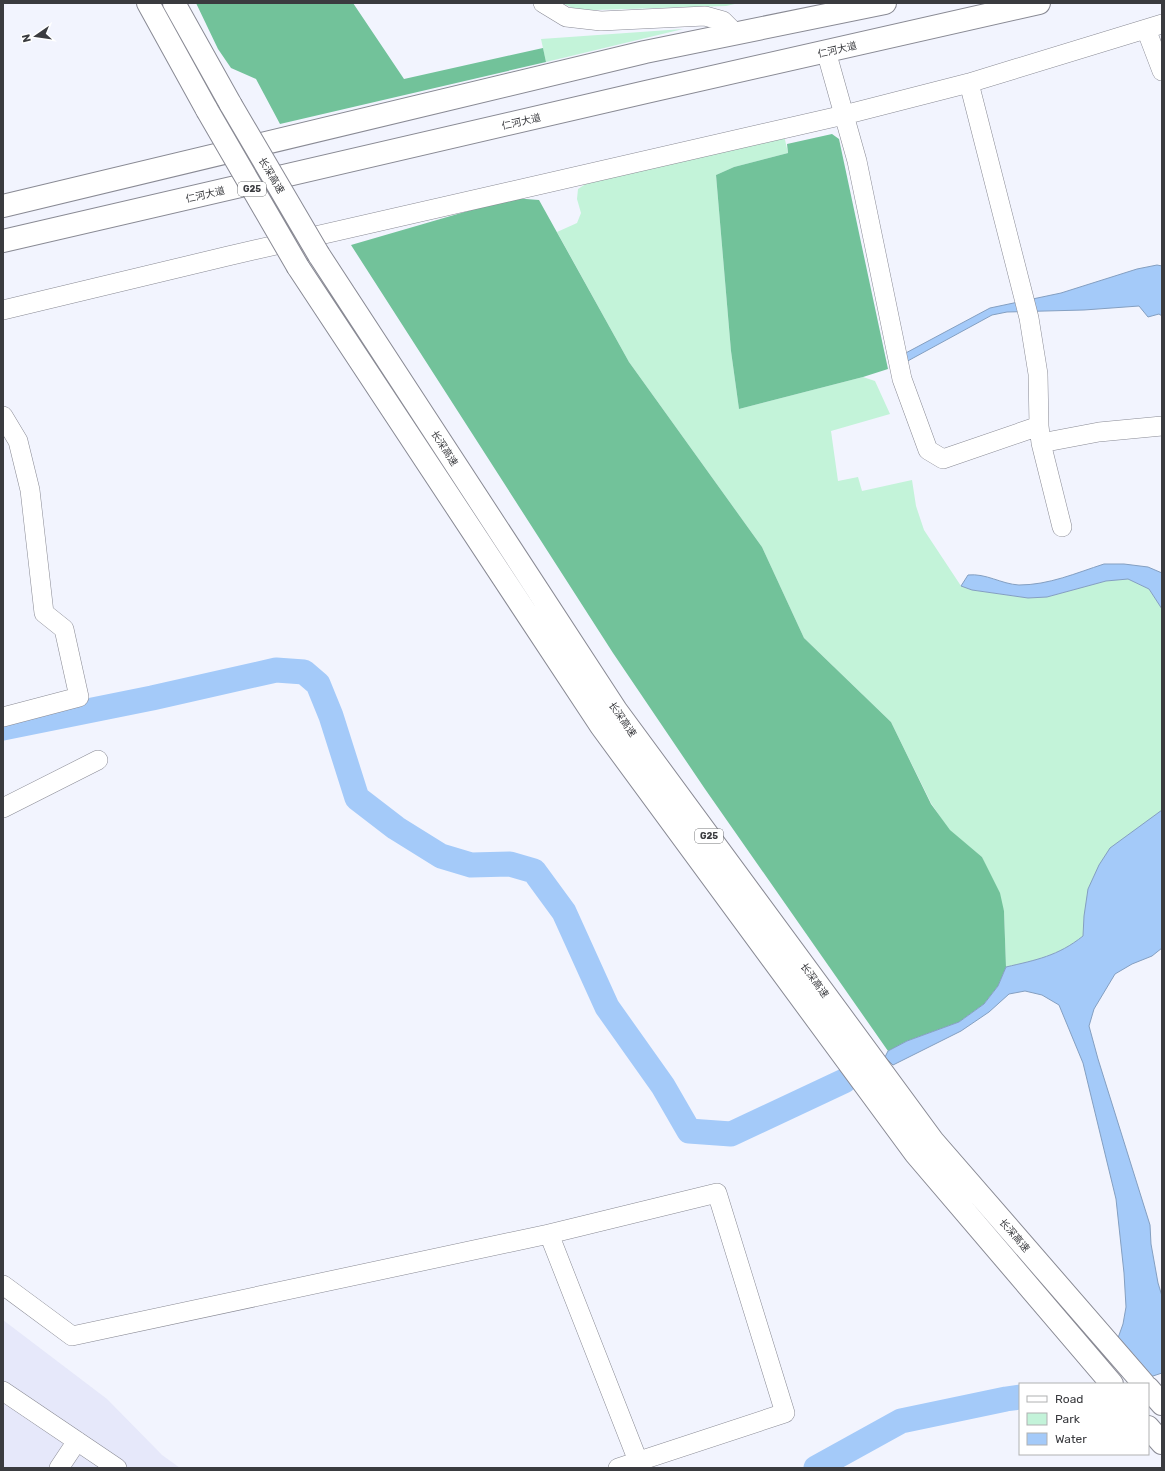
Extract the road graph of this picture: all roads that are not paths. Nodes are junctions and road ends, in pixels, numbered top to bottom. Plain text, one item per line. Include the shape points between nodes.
1 (148, 3) edge
2 (174, 3) edge
3 (543, 3) edge
4 (885, 3) edge
5 (1039, 3) edge
6 (1154, 27) edge
7 (736, 34) junction
8 (826, 51) junction
9 (1162, 71) edge
10 (969, 83) junction
11 (844, 115) junction
12 (3, 206) edge
13 (3, 241) edge
14 (3, 310) edge
15 (3, 416) edge
16 (1162, 426) edge
17 (1040, 434) junction
18 (1062, 527) dead end
19 (3, 717) edge
20 (98, 760) dead end
21 (3, 808) edge
22 (549, 1234) junction
23 (3, 1285) edge
24 (1111, 1383) edge
25 (1143, 1383) edge
26 (1149, 1389) edge
27 (3, 1391) edge
28 (1162, 1404) edge
29 (1149, 1428) edge
30 (77, 1441) junction
31 (1162, 1443) edge
32 (638, 1461) junction
33 (59, 1468) edge
34 (117, 1468) edge
35 (618, 1468) edge

1 - 24 main road, G25, bridge via 298,267 601,726 915,1154
2 - 25 main road, 长深高速 / G25, bridge via 319,255 616,710 933,1141
3 - 7 street via 566,17 601,21 705,16 723,21
4 - 7 main road
5 - 8 main road, 仁河大道
6 - 9 street
6 - 10 street
7 - 12 main road via 637,54
8 - 11 street
8 - 13 main road, 仁河大道
10 - 11 street
10 - 17 street via 1029,318 1038,374
11 - 14 street
11 - 17 street via 857,161 902,379 928,450 943,460
15 - 19 street via 18,441 30,490 44,613 64,629 78,697
16 - 17 street
17 - 18 street
20 - 21 street
22 - 23 street via 72,1336
22 - 32 street
22 - 32 street via 717,1193 785,1413
26 - 28 main road
27 - 30 street
29 - 31 main road
30 - 33 street
30 - 34 street
32 - 35 street

